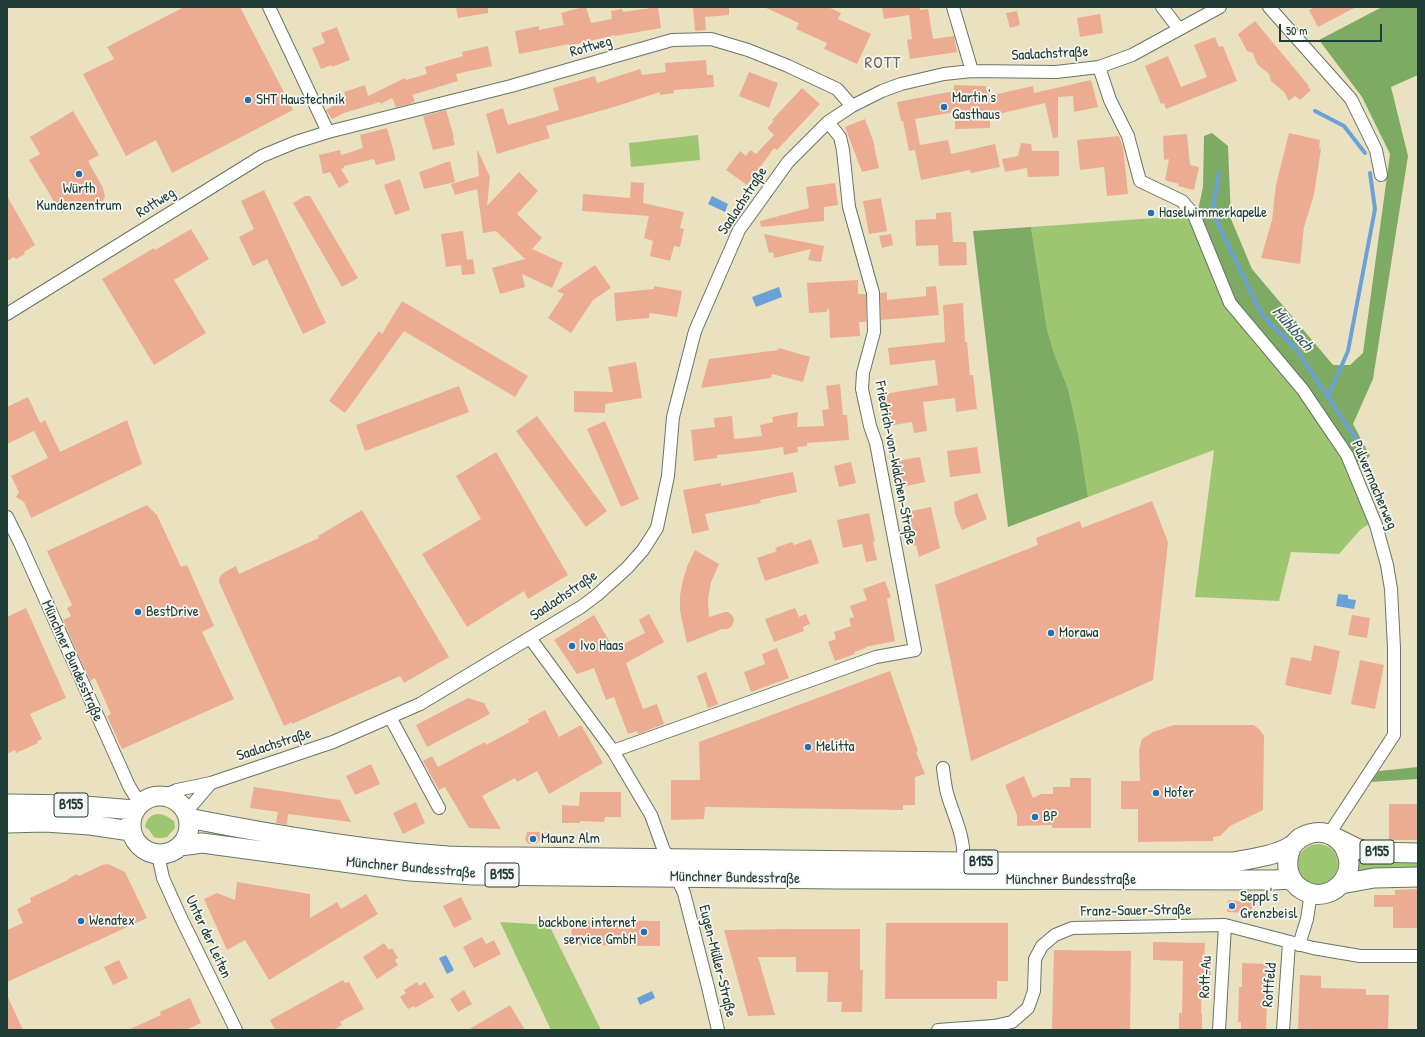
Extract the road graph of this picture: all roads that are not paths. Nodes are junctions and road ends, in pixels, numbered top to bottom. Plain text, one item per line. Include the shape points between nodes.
1 (269, 7) edge
2 (953, 7) edge
3 (1162, 7) edge
4 (1220, 7) edge
5 (1269, 7) edge
6 (1179, 29) junction
7 (1099, 66) junction
8 (972, 71) junction
9 (852, 106) junction
10 (828, 122) junction
11 (328, 132) junction
12 (1381, 174) dead end
13 (7, 314) edge
14 (7, 516) edge
15 (530, 638) junction
16 (390, 717) junction
17 (613, 751) junction
18 (943, 768) dead end
19 (211, 783) junction
20 (163, 796) junction
21 (7, 804) edge
22 (138, 807) junction
23 (439, 808) dead end
24 (187, 815) junction
25 (7, 823) edge
26 (131, 832) junction
27 (1333, 837) junction
28 (180, 846) junction
29 (1292, 846) junction
30 (1418, 853) edge
31 (158, 854) junction
32 (668, 858) junction
33 (963, 862) junction
34 (677, 877) junction
35 (1418, 877) edge
36 (1291, 879) junction
37 (1341, 884) junction
38 (1311, 893) junction
39 (1225, 925) junction
40 (1294, 944) junction
41 (1418, 956) edge
42 (236, 1030) edge
43 (718, 1030) edge
44 (938, 1030) edge
45 (1219, 1030) edge
46 (1283, 1030) edge

1 - 11 street
2 - 8 street
3 - 6 street
4 - 6 street, Saalachstraße
5 - 12 street via 1352,99 1376,150
6 - 7 street, Saalachstraße via 1132,55
7 - 8 street, Saalachstraße via 1056,72
7 - 27 street, Pulvermacherweg via 1110,100 1128,136 1140,181 1182,201 1194,215 1230,303 1303,390 1347,455 1376,525 1391,589 1394,735
8 - 9 street, Saalachstraße via 944,74 901,84
9 - 10 street, Saalachstraße
9 - 11 street, Rottweg via 837,89 748,50 711,39 672,40 511,86
10 - 15 street, Saalachstraße via 788,162 739,230 695,331 673,417 668,476 657,528 643,550 601,591 581,607
10 - 17 street, Friedrich-von-Walchen-Straße via 840,137 849,207 873,293 874,332 863,373 862,389 876,443 915,650 876,657
11 - 13 street, Rottweg via 262,156
14 - 22 street, Münchner Bundesstraße
15 - 16 street, Saalachstraße via 420,704
15 - 17 street, Saalachstraße
16 - 19 street, Saalachstraße via 333,742
16 - 23 street
17 - 32 street, Saalachstraße via 651,815
18 - 33 street via 964,852
19 - 20 street, Saalachstraße via 177,790
19 - 24 street
20 - 22 main road via 147,799
20 - 24 main road via 180,805
21 - 22 main road, B155
22 - 26 main road via 132,816
24 - 28 main road via 189,828
24 - 32 main road, Münchner Bundesstraße / B155 via 286,836 441,855
25 - 26 main road, B155 via 90,825
26 - 31 main road via 141,848
27 - 29 main road via 1321,832 1306,835
27 - 30 main road, B155 via 1369,852
27 - 37 main road via 1344,847 1348,856 1348,871
28 - 31 main road via 166,854
28 - 34 main road, Münchner Bundesstraße / B155 via 202,843 410,871
29 - 33 main road, Münchner Bundesstraße / B155 via 1269,855 1233,862
29 - 36 main road via 1287,862
31 - 42 street, Unter der Leiten via 163,878
32 - 33 main road, Münchner Bundesstraße / B155
32 - 34 street, Saalachstraße
34 - 36 main road, Münchner Bundesstraße / B155 via 838,880
34 - 43 street, Eugen-Müller-Straße via 684,893
35 - 37 main road, B155 via 1374,878
36 - 38 main road via 1296,886
37 - 38 main road via 1327,893
38 - 40 street via 1307,919
39 - 40 street, Franz-Sauer-Straße
39 - 44 street, Franz-Sauer-Straße via 1072,928 1055,935 1042,946 1035,958 1034,991 1028,1008 1012,1022 994,1026
39 - 45 street, Rott-Au
40 - 41 street, Franz-Sauer-Straße via 1360,956
40 - 46 street, Rottfeld

